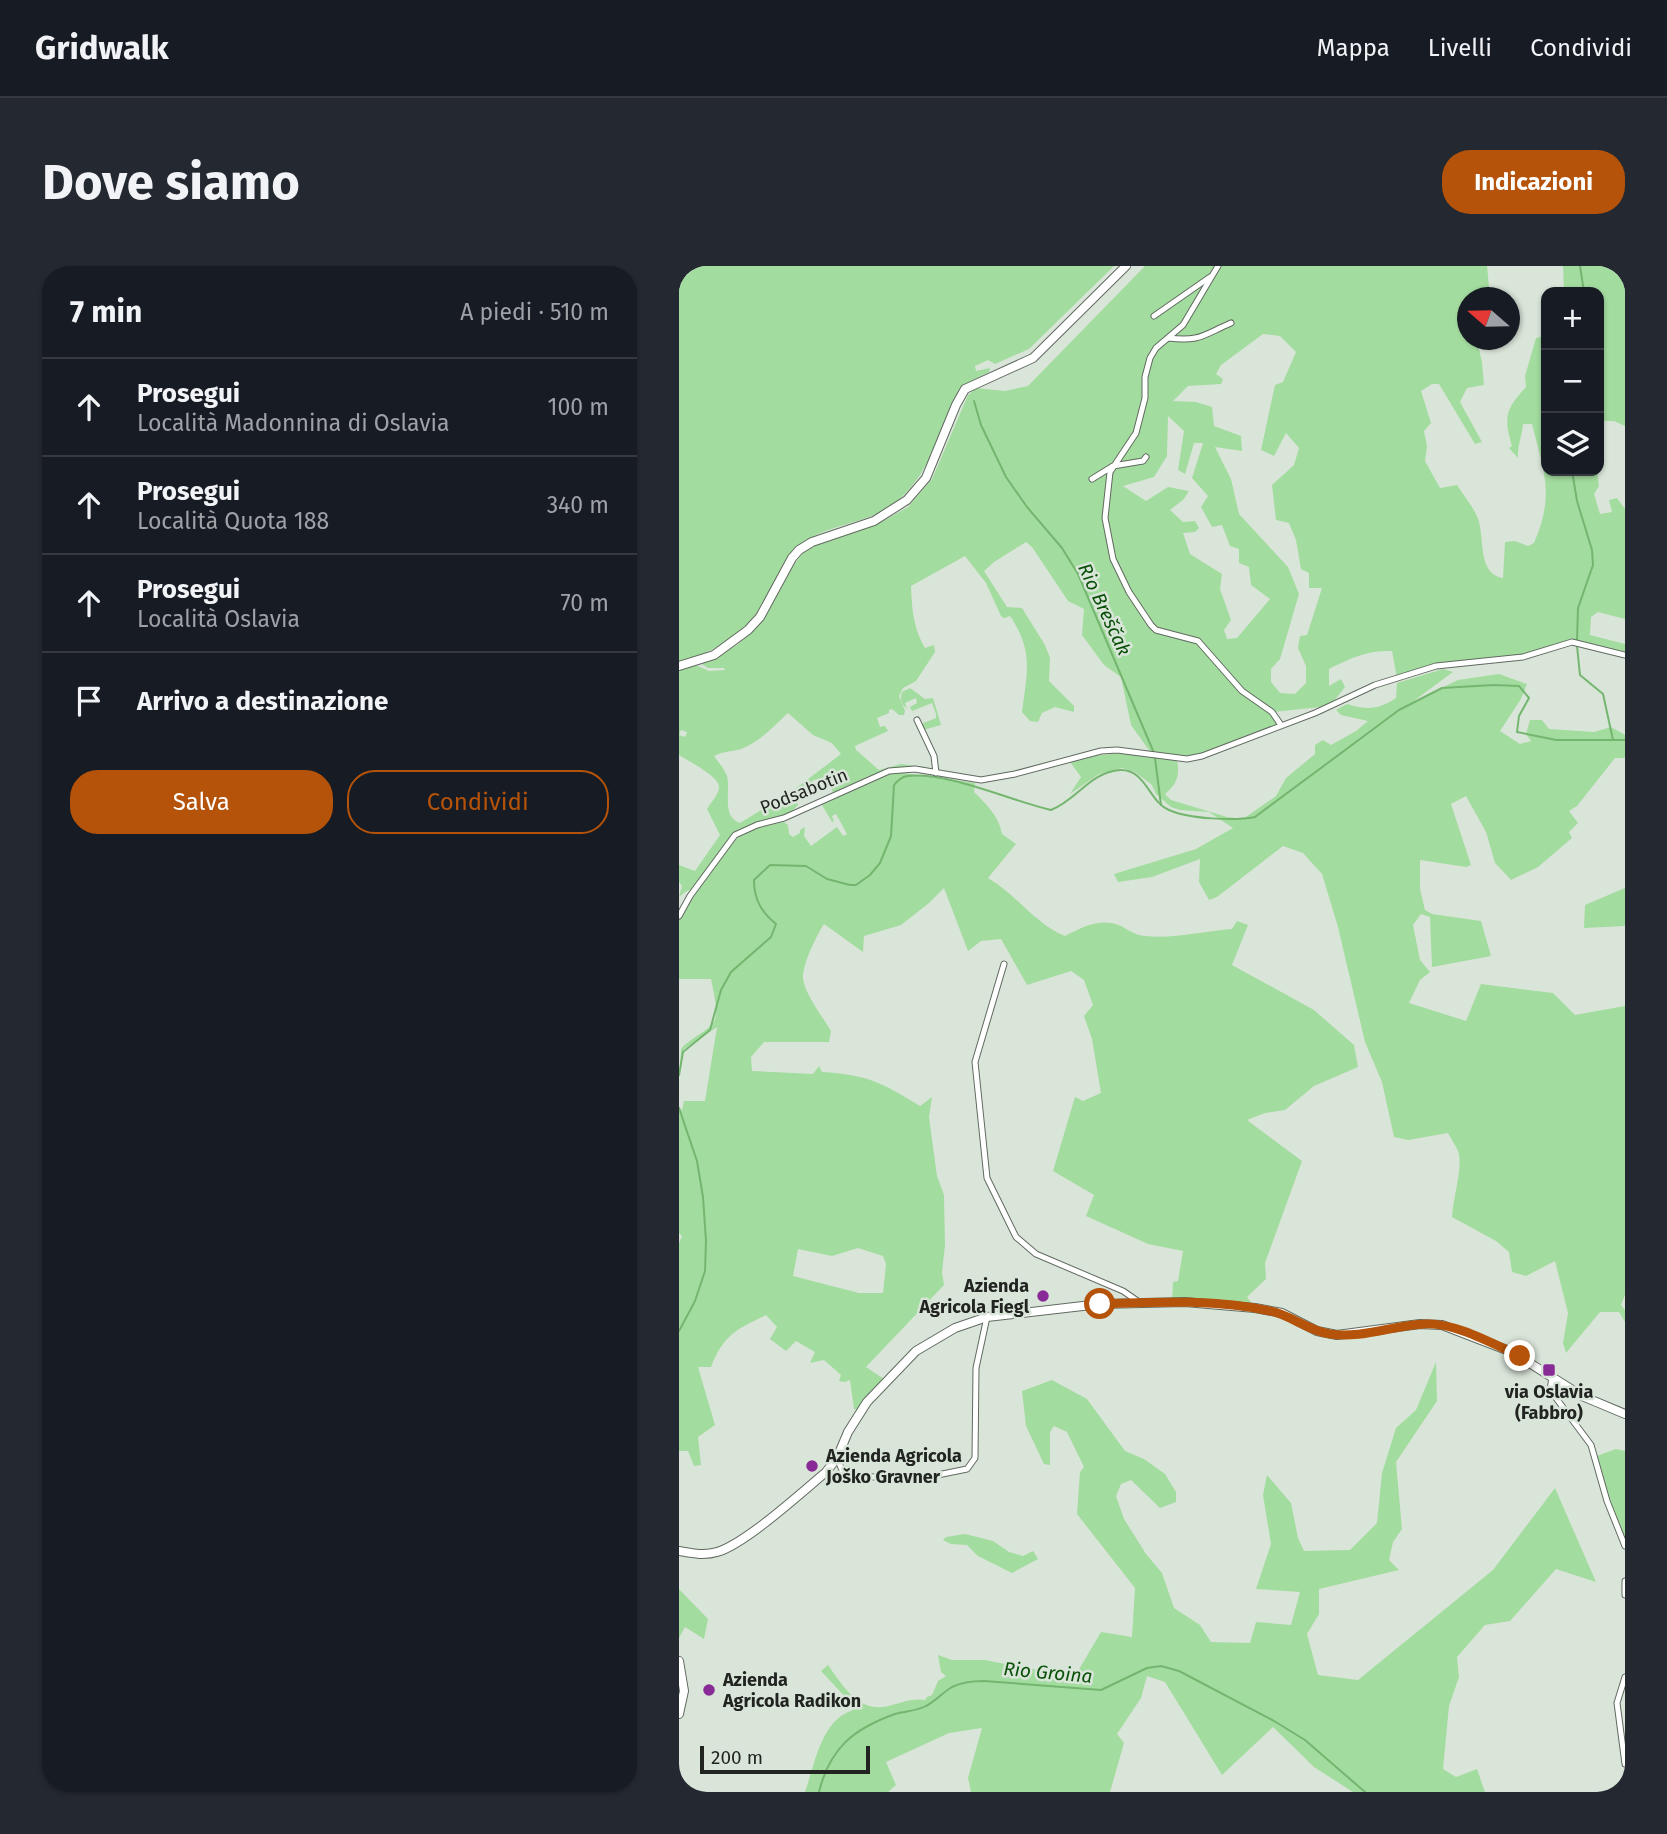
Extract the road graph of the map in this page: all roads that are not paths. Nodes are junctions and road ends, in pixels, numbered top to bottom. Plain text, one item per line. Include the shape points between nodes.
1 (1126, 266) edge
2 (1218, 266) edge
3 (1213, 275) junction
4 (1154, 316) dead end
5 (1231, 323) dead end
6 (1168, 338) junction
7 (1146, 457) dead end
8 (1114, 466) junction
9 (1092, 479) dead end
10 (1625, 655) edge
11 (679, 666) edge
12 (917, 720) dead end
13 (1281, 725) junction
14 (936, 773) junction
15 (679, 916) edge
16 (1003, 964) dead end
17 (1139, 1302) junction
18 (987, 1317) junction
19 (1552, 1376) junction
20 (1625, 1414) edge
21 (837, 1458) junction
22 (1623, 1535) edge
23 (1625, 1546) edge
24 (679, 1551) edge
25 (1625, 1581) edge
26 (1625, 1595) edge
27 (679, 1661) edge
28 (1625, 1677) edge
29 (679, 1714) edge
30 (1625, 1764) edge

1 - 11 street via 1033,358 963,393 926,478 907,500 874,521 799,550 748,630 714,655
2 - 3 street
3 - 4 street
3 - 6 street via 1183,326
5 - 6 street via 1203,338
6 - 8 street via 1150,358 1136,433
7 - 8 street
8 - 9 street
8 - 13 street via 1109,471 1105,518 1113,559 1129,592 1156,630 1198,641 1242,691 1272,712
10 - 13 street, Podsabotin via 1571,642 1523,657 1436,666 1375,685
12 - 14 street via 934,757
13 - 14 street, Podsabotin via 1187,759 1117,750 981,780
14 - 15 street, Podsabotin via 889,771 736,835
16 - 17 street via 975,1062 987,1178 1016,1237 1036,1254
17 - 18 street
17 - 19 street via 1255,1308 1282,1314 1326,1334 1428,1323 1452,1327 1520,1356
18 - 21 street via 955,1328 916,1351 867,1402
18 - 21 street via 976,1368 975,1458 967,1469 913,1480 895,1475 851,1479 844,1475
19 - 20 street via 1592,1401
19 - 22 street via 1550,1390 1591,1445 1607,1502
21 - 24 street via 826,1472 738,1541 717,1552
22 - 23 street
25 - 26 street
27 - 29 street via 684,1691
28 - 30 street via 1617,1703

